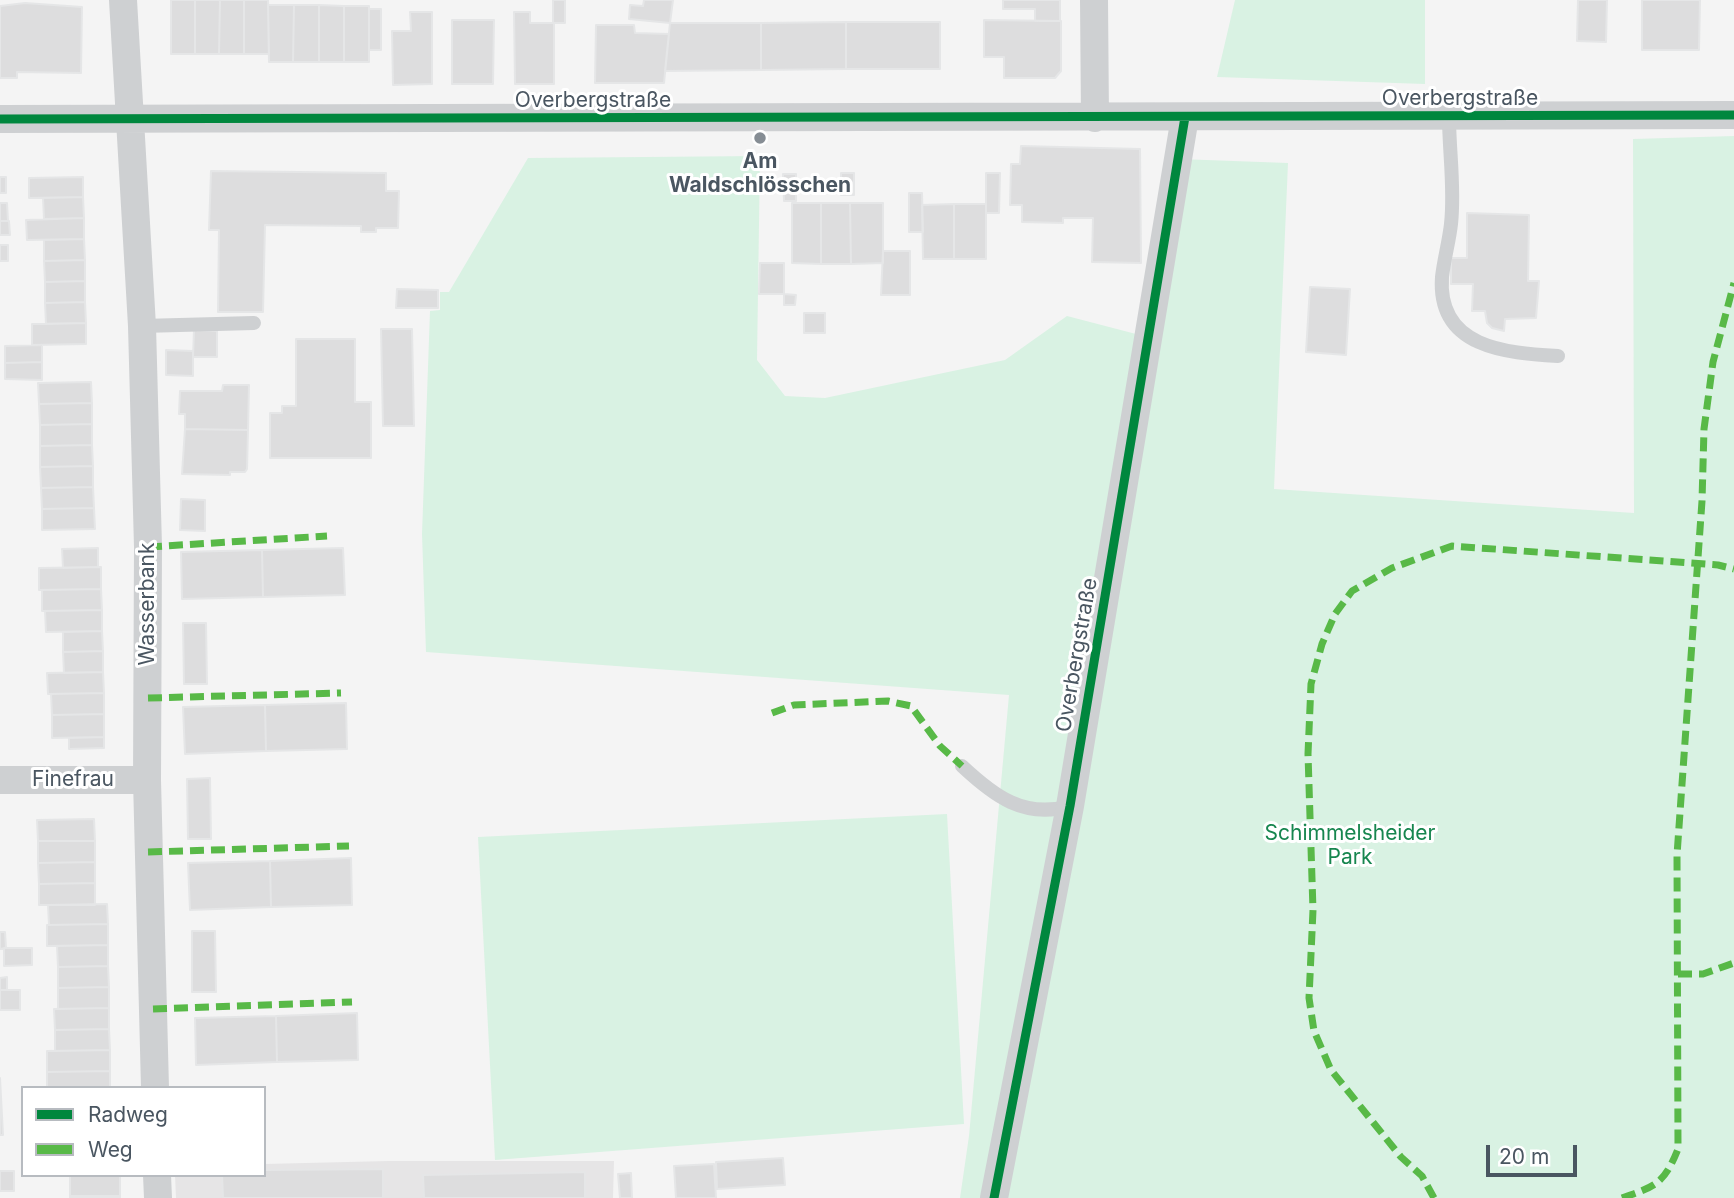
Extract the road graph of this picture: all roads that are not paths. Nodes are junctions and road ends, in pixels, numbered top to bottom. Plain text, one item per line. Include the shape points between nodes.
1 (123, 0) edge
2 (1094, 0) edge
3 (1734, 115) edge
4 (1448, 116) junction
5 (1185, 117) junction
6 (1095, 118) junction
7 (0, 119) edge
8 (130, 121) junction
9 (254, 323) dead end
10 (142, 326) junction
11 (1558, 356) dead end
12 (962, 766) dead end
13 (0, 780) edge
14 (147, 780) junction
15 (1070, 806) junction
16 (155, 1086) edge
17 (157, 1177) edge
18 (158, 1198) edge
19 (994, 1198) edge

1 - 8 street, Wasserbank
2 - 6 street
3 - 4 street, Overbergstraße
4 - 5 street, Overbergstraße
4 - 11 lane via 1454,193 1442,280 1447,314 1458,330 1485,345 1508,353
5 - 6 street, Overbergstraße
5 - 15 street, Overbergstraße
6 - 8 street, Overbergstraße
7 - 8 street, Overbergstraße
8 - 10 street, Wasserbank
9 - 10 lane
10 - 14 street, Wasserbank via 148,547
12 - 15 lane via 986,788 1029,811
13 - 14 street, Finefrau
14 - 16 street, Wasserbank
15 - 19 street, Overbergstraße
17 - 18 street

